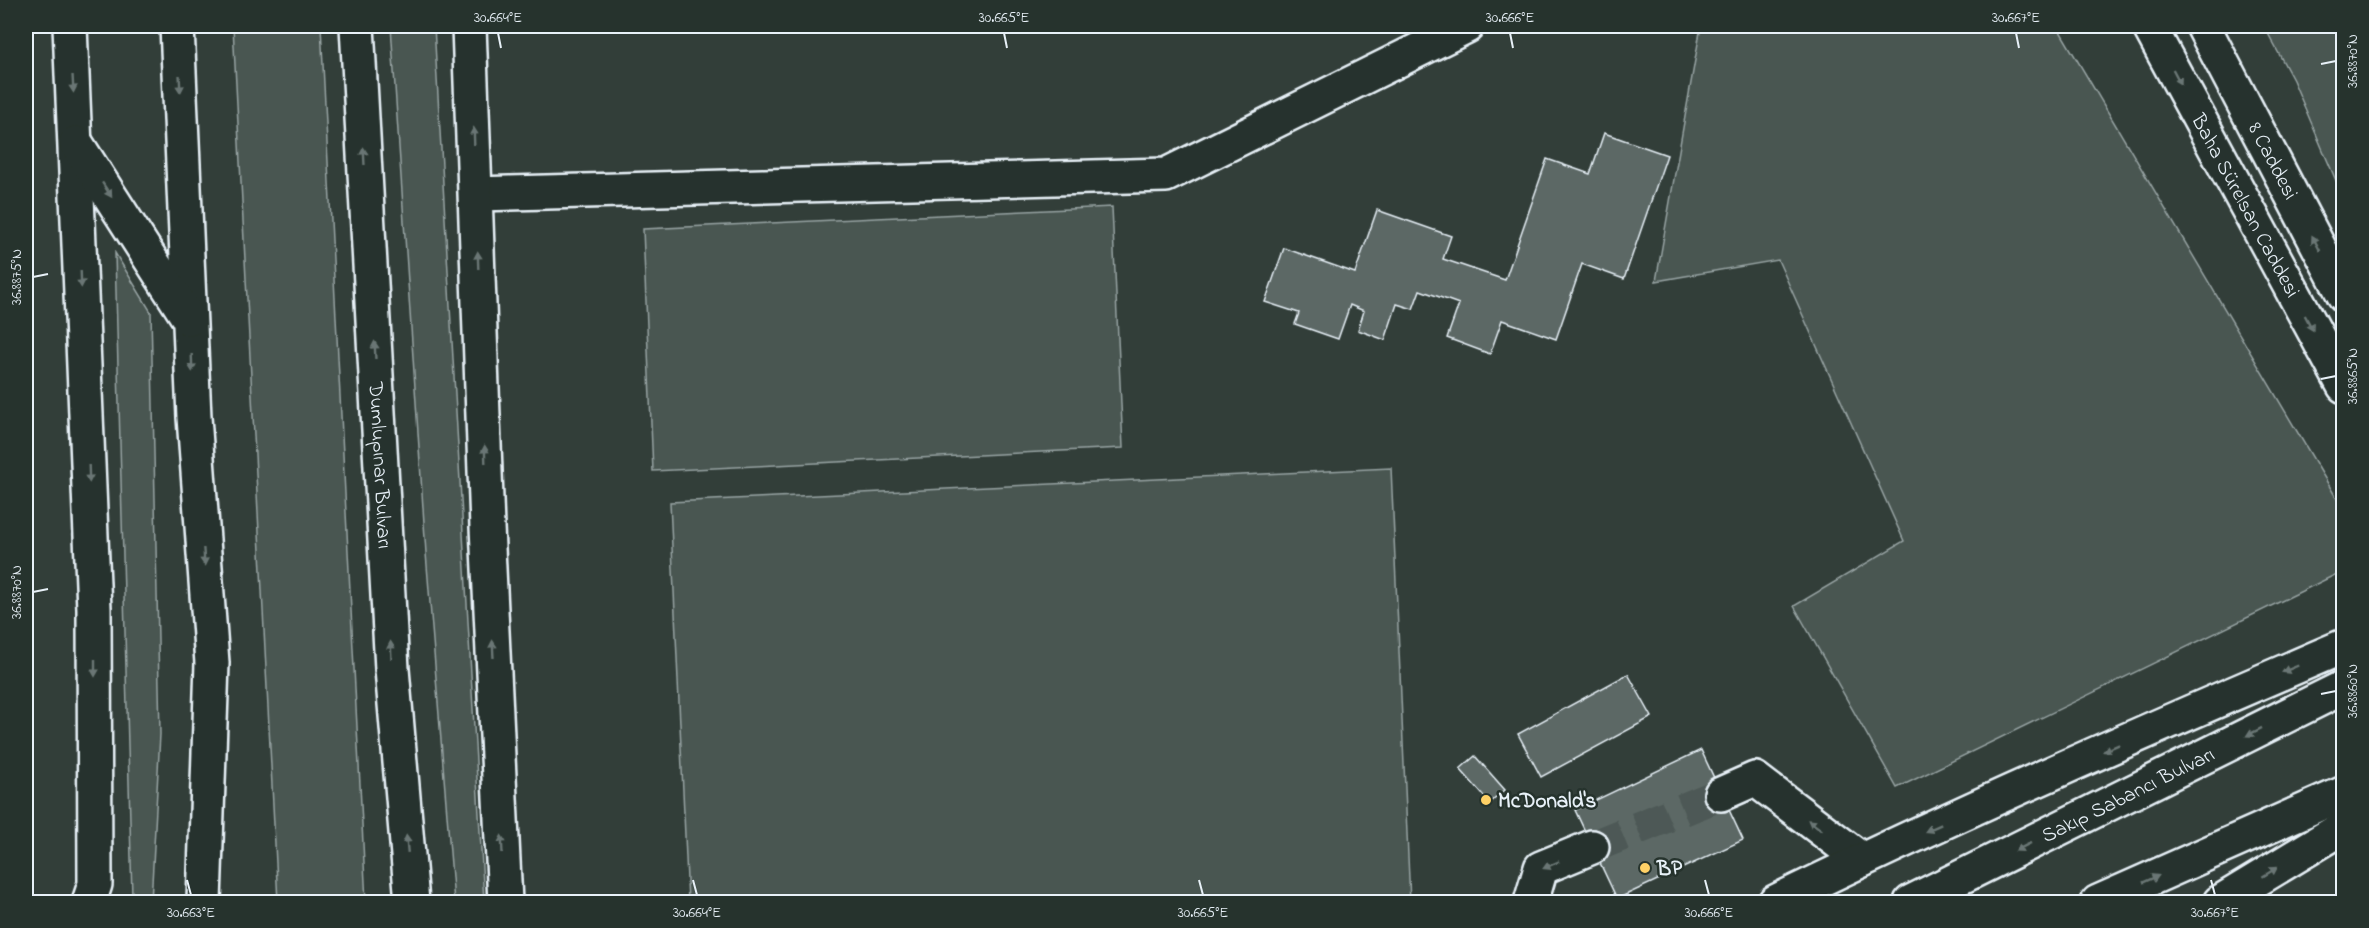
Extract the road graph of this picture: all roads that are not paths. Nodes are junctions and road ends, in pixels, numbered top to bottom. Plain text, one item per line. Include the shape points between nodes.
1 (70, 26) edge
2 (177, 26) edge
3 (357, 26) edge
4 (469, 26) edge
5 (1467, 26) edge
6 (2149, 26) edge
7 (2203, 26) edge
8 (75, 141) junction
9 (476, 194) junction
10 (2343, 295) edge
11 (190, 321) junction
12 (2343, 386) edge
13 (2343, 646) edge
14 (212, 663) junction
15 (2343, 687) edge
16 (2343, 793) edge
17 (1721, 794) tunnel mouth
18 (2343, 827) edge
19 (1592, 847) tunnel mouth
20 (1862, 860) junction
21 (89, 903) edge
22 (204, 903) edge
23 (223, 903) edge
24 (412, 903) edge
25 (505, 903) edge
26 (1531, 903) edge
27 (1775, 903) edge
28 (1911, 903) edge
29 (2098, 903) edge
30 (2220, 903) edge

1 -> 8 main road
2 -> 11 main road
24 -> 3 main road, Dumlupınar Bulvarı via 392,669
9 -> 4 main road
5 - 9 main road via 1166,175
6 -> 12 main road, Baha Sürelsan Caddesi
10 -> 7 main road, 8 Caddesi
8 -> 11 main road
8 -> 21 main road via 94,609 95,884
25 -> 9 main road
11 -> 14 main road
13 -> 20 main road
14 - 22 main road
14 - 23 main road
15 -> 28 main road, Sakıp Sabancı Bulvarı
29 -> 16 main road
20 -> 17 main road via 1755,779
30 -> 18 main road
19 -> 26 main road via 1541,868
20 - 27 main road

